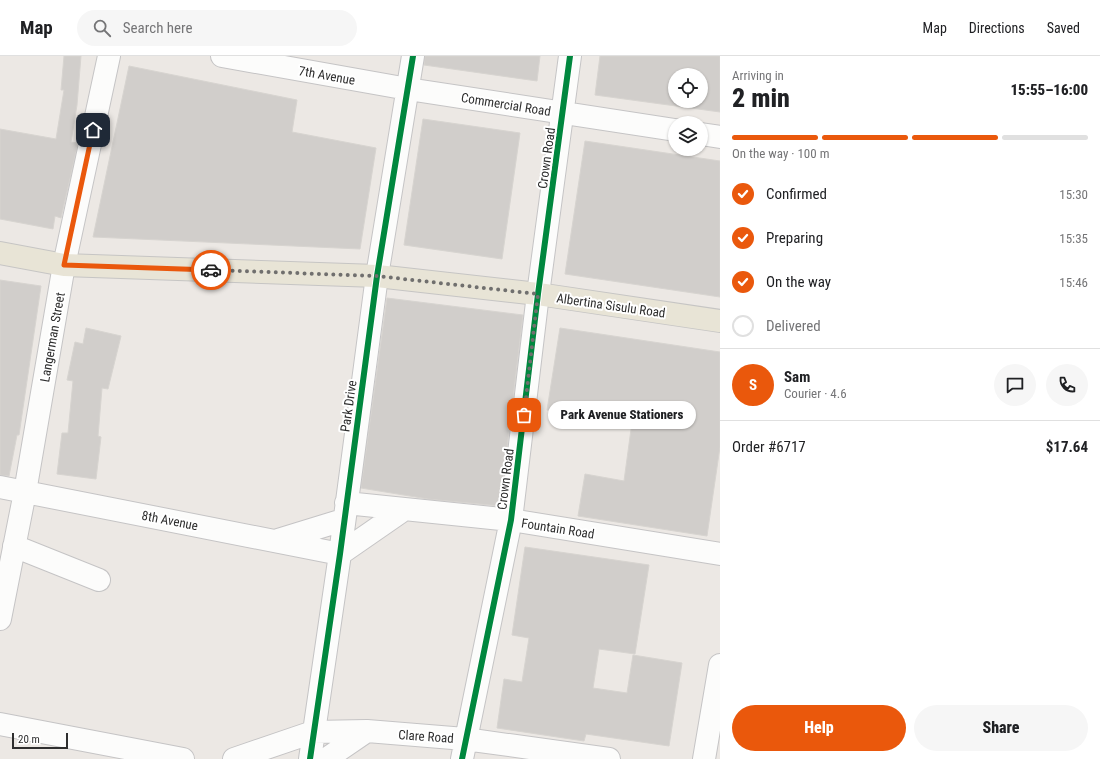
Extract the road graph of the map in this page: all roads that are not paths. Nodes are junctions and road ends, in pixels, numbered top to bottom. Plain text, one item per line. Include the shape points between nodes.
1 (108, 56) edge
2 (222, 56) edge
3 (413, 56) edge
4 (570, 56) edge
5 (408, 89) junction
6 (563, 113) junction
7 (668, 129) edge
8 (708, 135) edge
9 (720, 137) edge
10 (0, 253) edge
11 (64, 265) junction
12 (377, 276) junction
13 (538, 294) junction
14 (720, 321) edge
15 (0, 488) edge
16 (25, 492) junction
17 (405, 509) junction
18 (345, 512) junction
19 (511, 520) junction
20 (275, 541) junction
21 (14, 546) junction
22 (340, 554) junction
23 (720, 554) edge
24 (100, 580) dead end
25 (0, 619) edge
26 (720, 665) edge
27 (0, 724) edge
28 (367, 731) junction
29 (313, 732) junction
30 (464, 749) edge
31 (183, 759) edge
32 (234, 759) edge
33 (310, 759) edge
34 (326, 759) edge
35 (609, 759) edge
36 (704, 759) edge

1 - 11 street, Langerman Street
2 - 5 street, 7th Avenue
3 - 5 street, Park Drive
4 - 6 street, Crown Road
5 - 6 street, Commercial Road
5 - 12 street, Park Drive
6 - 7 street, Commercial Road
6 - 13 street, Crown Road
8 - 9 street
10 - 11 main road, Albertina Sisulu Road
11 - 12 main road, Albertina Sisulu Road
11 - 16 street, Langerman Street
12 - 13 main road, Albertina Sisulu Road
12 - 18 street, Park Drive
13 - 14 main road, Albertina Sisulu Road
13 - 19 street, Crown Road
15 - 16 street, 8th Avenue
16 - 20 street, 8th Avenue
16 - 21 street, Langerman Street
17 - 18 street, Fountain Road
17 - 19 street, Fountain Road
17 - 22 street
18 - 20 street
18 - 22 street, Park Drive
19 - 23 street, Fountain Road
19 - 30 street, Crown Road
20 - 22 street, 8th Avenue
21 - 24 street
21 - 25 street, Langerman Street
22 - 29 street, Park Drive
26 - 36 street
27 - 31 street
28 - 29 street, Clare Road
28 - 30 street, Clare Road
28 - 34 street
29 - 32 street, Clare Road
29 - 33 street, Park Drive
30 - 35 street, Clare Road

